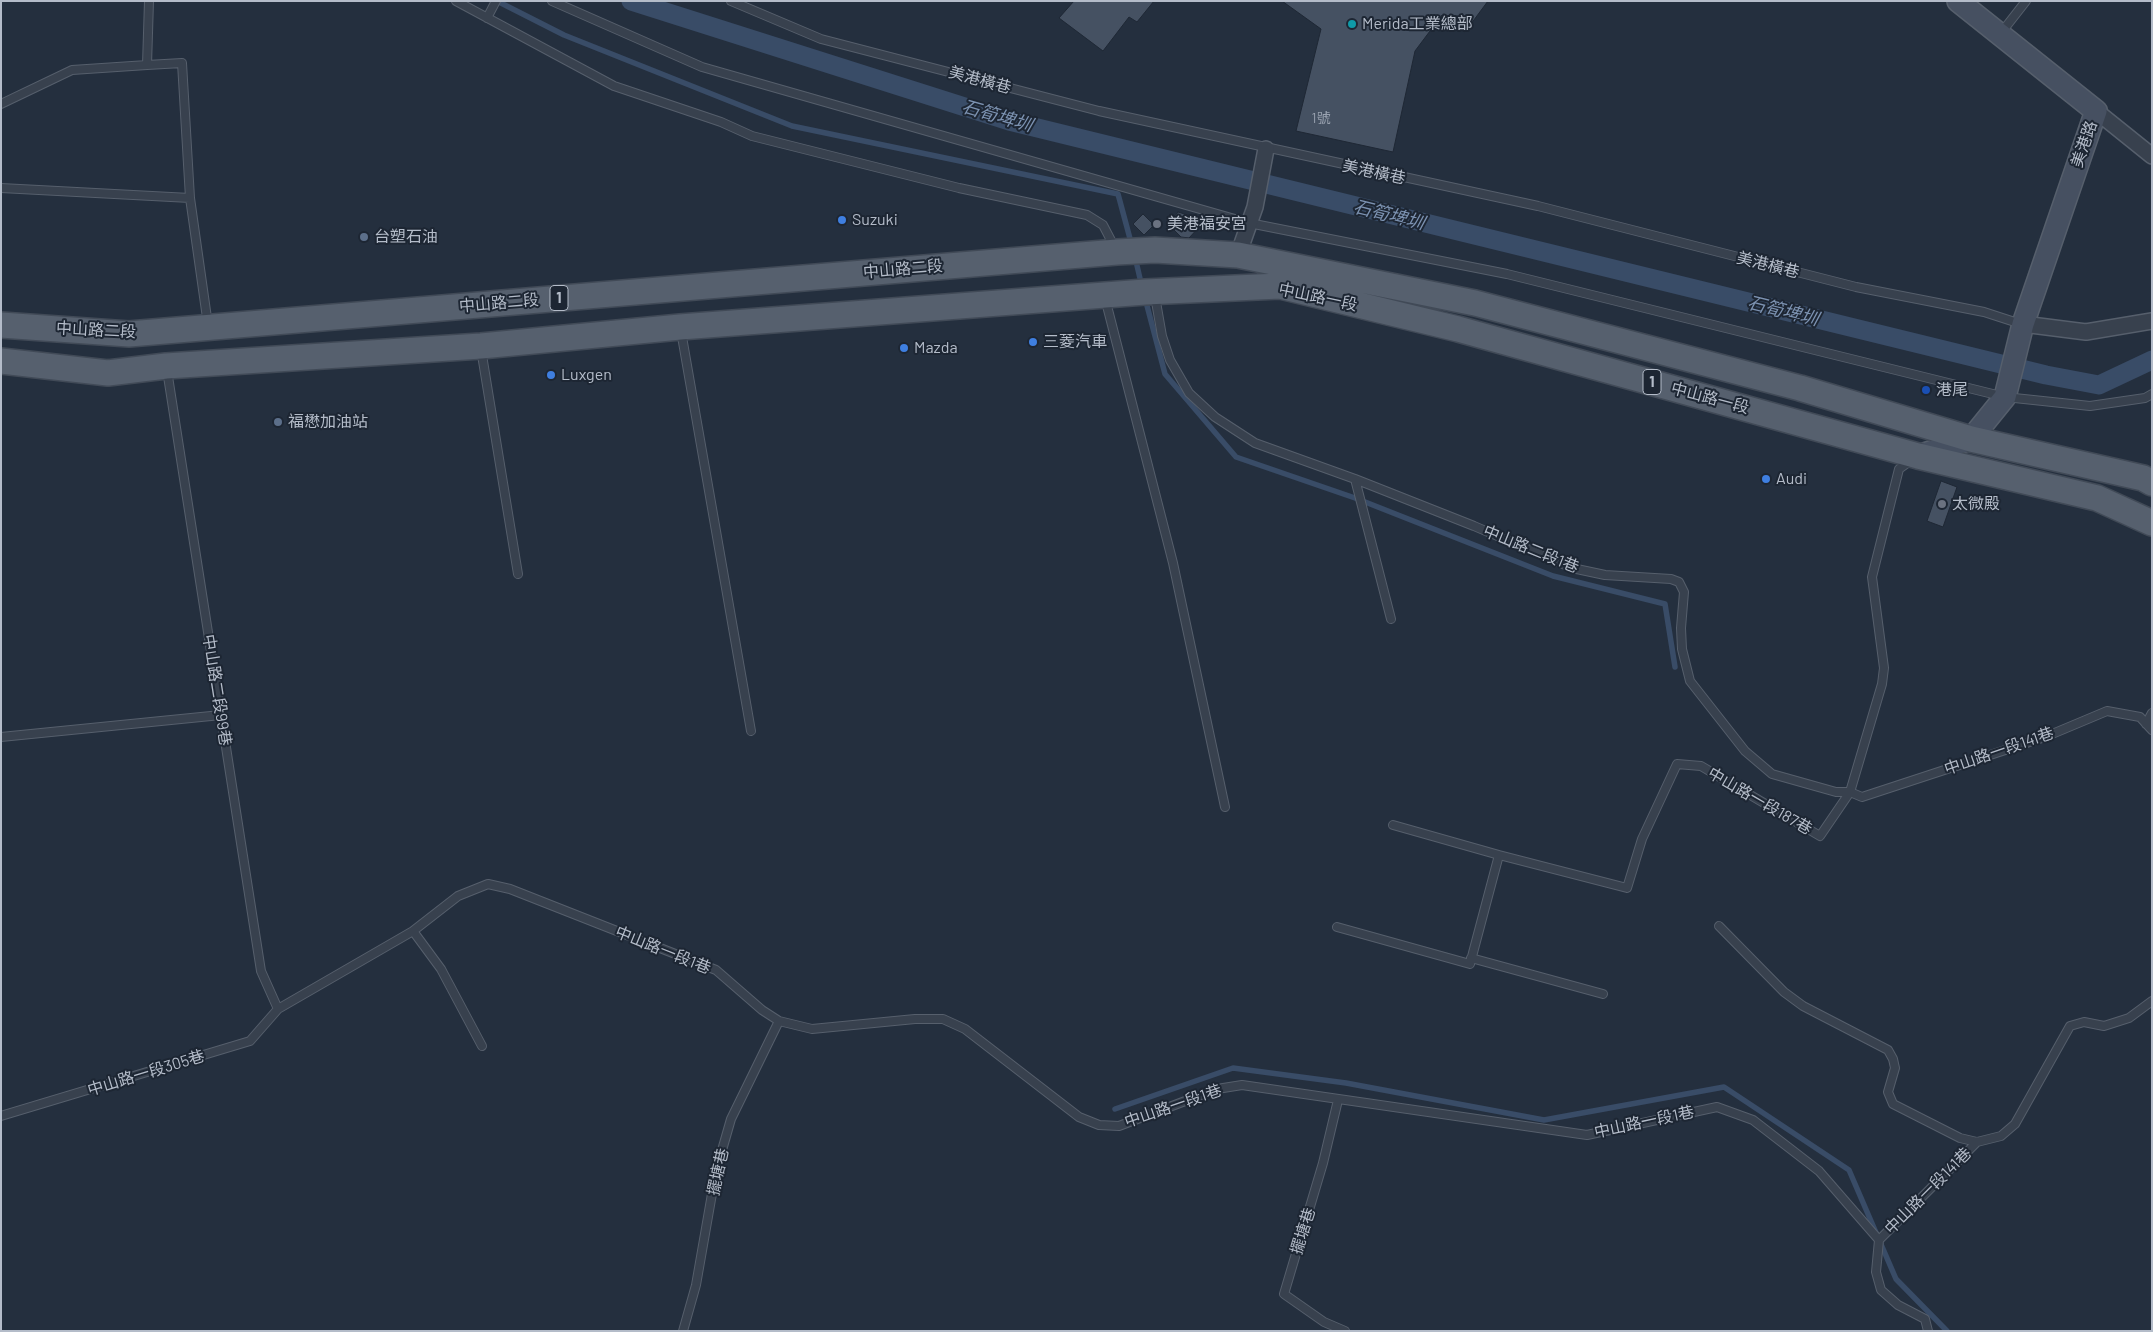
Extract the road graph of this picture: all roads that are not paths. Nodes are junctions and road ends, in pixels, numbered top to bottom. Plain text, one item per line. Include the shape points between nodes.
1 (149, 1) edge
2 (456, 1) edge
3 (496, 1) edge
4 (552, 1) edge
5 (731, 1) edge
6 (1958, 1) edge
7 (2026, 1) edge
8 (487, 18) junction
9 (1999, 34) junction
10 (146, 65) junction
11 (1, 104) edge
12 (2096, 111) junction
13 (1266, 149) junction
14 (2152, 156) edge
15 (1, 188) edge
16 (190, 198) junction
17 (1249, 223) junction
18 (1117, 252) junction
19 (1238, 255) junction
20 (1150, 292) junction
21 (1104, 296) junction
22 (2152, 321) edge
23 (1, 325) edge
24 (208, 327) junction
25 (680, 327) junction
26 (2020, 334) junction
27 (481, 346) junction
28 (1, 361) edge
29 (166, 366) junction
30 (2007, 390) junction
31 (2152, 394) edge
32 (1971, 439) junction
33 (1918, 456) junction
34 (1355, 479) junction
35 (2152, 483) edge
36 (2152, 522) edge
37 (518, 574) dead end
38 (1391, 619) dead end
39 (2152, 713) edge
40 (221, 715) junction
41 (2149, 727) edge
42 (751, 731) dead end
43 (1, 737) edge
44 (1850, 792) junction
45 (1225, 808) dead end
46 (1393, 825) dead end
47 (1499, 855) junction
48 (1719, 926) dead end
49 (1337, 927) dead end
50 (413, 931) junction
51 (1471, 958) junction
52 (1603, 994) dead end
53 (2152, 1001) edge
54 (278, 1010) junction
55 (779, 1021) junction
56 (482, 1046) dead end
57 (1338, 1100) junction
58 (1, 1116) edge
59 (1977, 1142) junction
60 (1879, 1240) junction
61 (683, 1331) edge
62 (1345, 1331) edge
63 (1928, 1331) edge

1 - 10 lane
2 - 8 lane
3 - 8 lane
4 - 17 lane via 702,67
5 - 13 lane, 美港橫巷 via 821,38 1099,111
6 - 9 street, 美港路
7 - 9 lane
8 - 18 lane via 614,86 721,122 752,136 960,188 1087,215 1103,225
9 - 12 street, 美港路
10 - 11 lane via 72,70
10 - 16 lane via 182,63
12 - 14 street
12 - 26 street, 美港路
13 - 17 street
13 - 26 lane, 美港橫巷 via 1538,206 1856,287 1984,312
15 - 16 lane
16 - 24 lane
17 - 19 street
17 - 30 lane via 1507,274
18 - 19 main road, 中山路一段 / 1 via 1155,250
18 - 24 main road, 中山路二段 / 1
19 - 32 main road, 中山路一段 / 1 via 1475,303 1800,388
20 - 21 main road, 1
20 - 33 main road, 中山路一段 / 1 via 1280,286 1458,329
20 - 34 lane, 中山路二段1巷 via 1170,360 1189,393 1215,417 1255,443
21 - 25 main road, 1
21 - 45 lane via 1173,563
22 - 26 street via 2086,332
23 - 24 main road, 中山路二段 / 1 via 130,334
25 - 27 main road, 1
25 - 42 lane
26 - 30 street, 美港路
27 - 29 main road, 1
27 - 37 lane
28 - 29 main road, 1 via 108,373
29 - 40 lane, 中山路二段99巷
30 - 31 lane via 2090,406
30 - 32 street
32 - 33 street
32 - 35 main road, 中山路一段 / 1 via 2143,478
33 - 36 main road, 中山路一段 / 1 via 2097,498
33 - 44 lane, 中山路一段187巷 via 1899,469 1872,577 1884,668
34 - 38 lane
34 - 44 lane, 中山路二段1巷 via 1572,568 1605,575 1679,582 1684,592 1682,648 1690,681 1716,716 1745,751 1772,774 1836,792
39 - 41 lane, 中山路一段141巷
40 - 43 lane
40 - 54 lane, 中山路二段99巷 via 261,972
41 - 44 lane, 中山路一段141巷 via 2140,717 2107,711 2045,737 1862,797
44 - 47 lane, 中山路一段187巷 via 1820,836 1701,766 1677,764 1642,839 1627,888
46 - 47 lane, 中山路一段187巷
47 - 51 lane
48 - 59 lane, 中山路一段141巷 via 1784,992 1803,1006 1888,1050 1895,1068 1888,1092 1893,1104 1960,1138
49 - 51 lane via 1470,964
50 - 54 lane, 中山路一段1巷
50 - 55 lane, 中山路一段1巷 via 458,896 488,884 510,889 716,970
50 - 56 lane via 441,969
51 - 52 lane
53 - 59 lane, 中山路一段141巷 via 2130,1018 2104,1026 2084,1022 2070,1026 2015,1124 2001,1136
54 - 58 lane, 中山路一段305巷 via 250,1042
55 - 57 lane, 中山路一段1巷 via 812,1029 915,1018 943,1019 964,1029 1079,1117 1099,1125 1119,1126 1217,1089 1242,1085
55 - 61 lane, 擺塘巷 via 732,1118 716,1171 696,1285
57 - 60 lane, 中山路一段1巷 via 1587,1135 1717,1107 1753,1120 1819,1171
57 - 62 lane, 擺塘巷 via 1284,1294 1324,1322
59 - 60 lane, 中山路一段141巷
60 - 63 lane via 1876,1272 1881,1290 1898,1305 1924,1319

